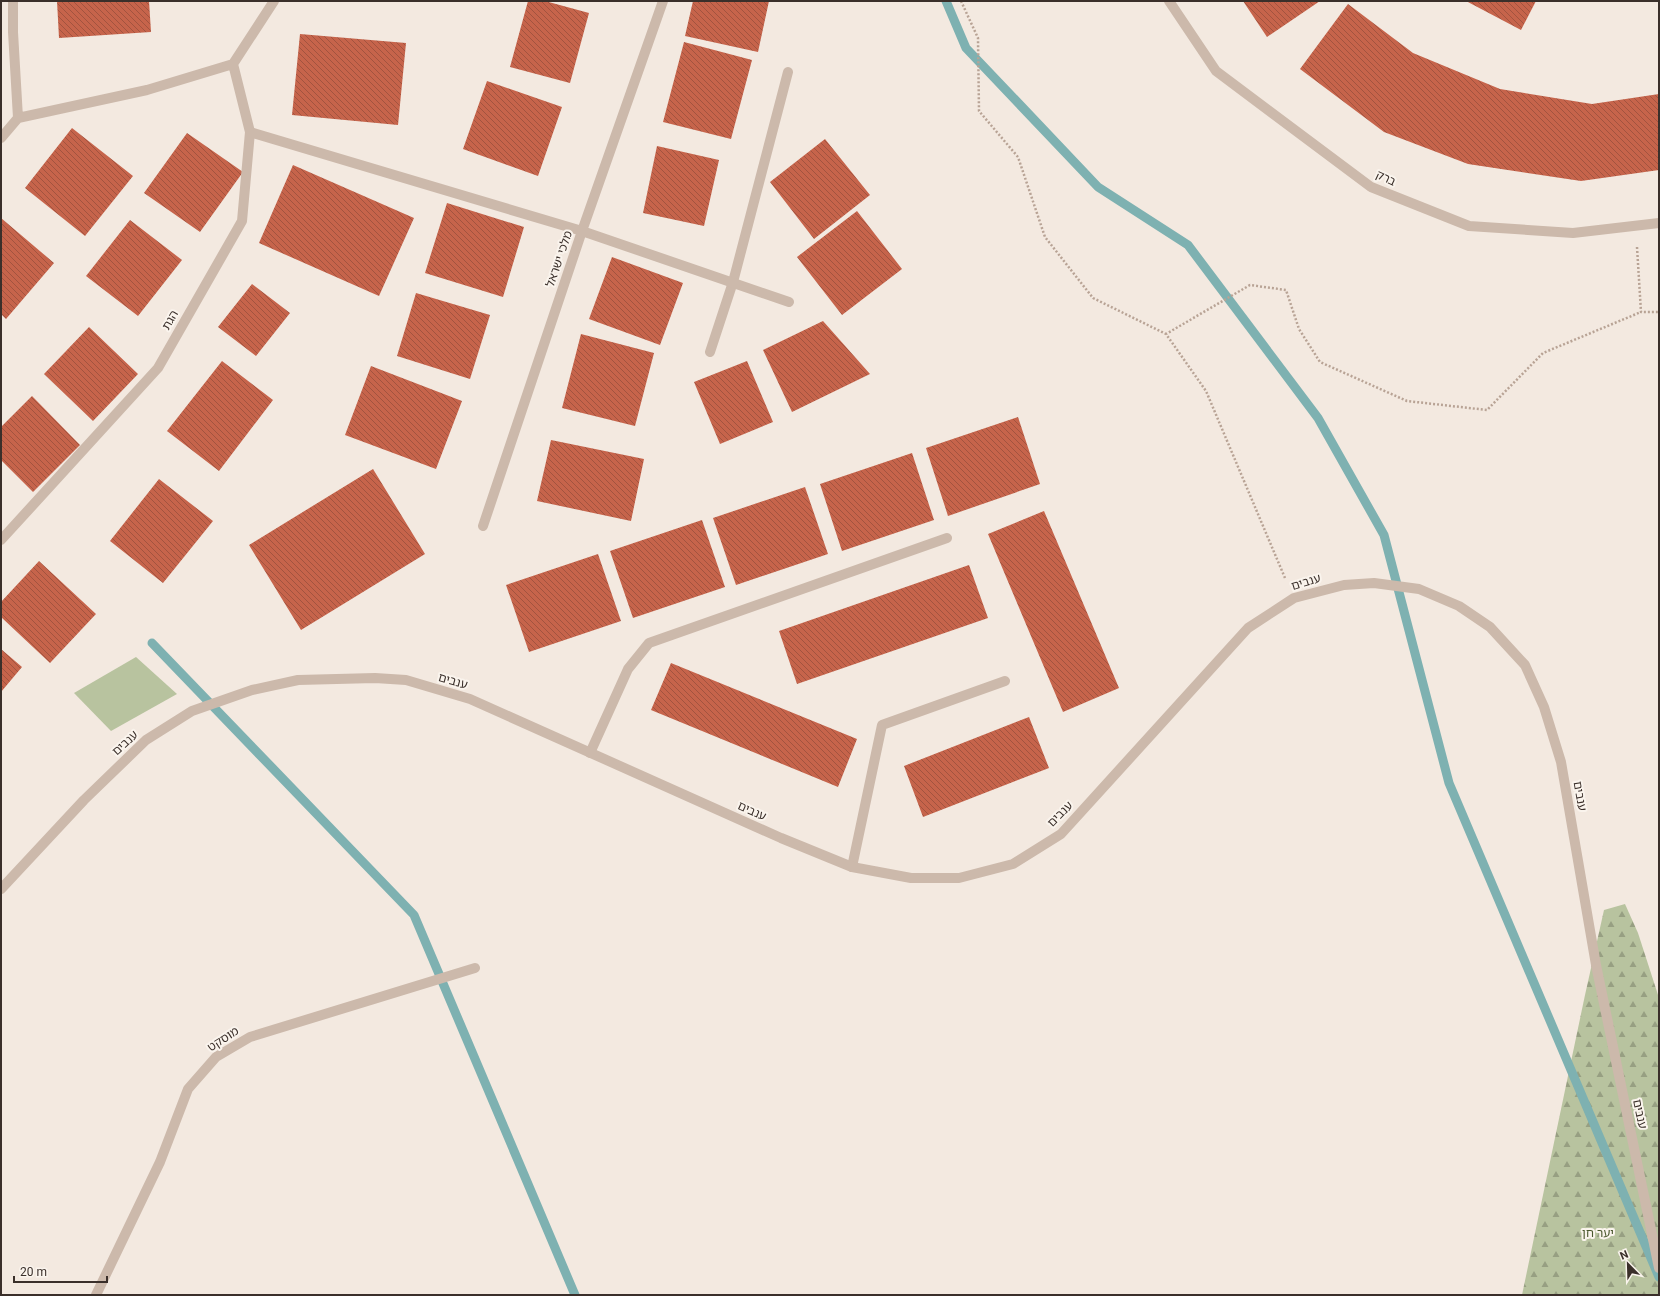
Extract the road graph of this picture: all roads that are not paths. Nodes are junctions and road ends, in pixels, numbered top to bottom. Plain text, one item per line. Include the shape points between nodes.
1 (13, 1) edge
2 (274, 1) edge
3 (663, 1) edge
4 (1169, 1) edge
5 (233, 64) junction
6 (788, 72) dead end
7 (18, 118) junction
8 (250, 132) junction
9 (1, 138) edge
10 (1659, 223) edge
11 (582, 231) junction
12 (733, 282) junction
13 (788, 302) dead end
14 (710, 352) dead end
15 (483, 526) dead end
16 (947, 538) dead end
17 (1, 540) edge
18 (1005, 681) dead end
19 (590, 753) junction
20 (852, 867) junction
21 (1, 889) edge
22 (475, 968) dead end
23 (1659, 1268) edge
24 (96, 1295) edge

1 - 7 street
2 - 5 street
3 - 11 street, מלכי ישראל
4 - 10 street, ברק via 1216,71 1371,187 1469,226 1572,233
5 - 7 street via 147,90
5 - 8 street, הגת
6 - 12 street
7 - 9 street
8 - 11 street
8 - 17 street, הגת via 242,221 158,368
11 - 12 street
11 - 15 street, מלכי ישראל
12 - 13 street
12 - 14 street
16 - 19 street via 649,643 628,669
18 - 20 street via 882,725
19 - 20 street, ענבים
19 - 21 street, ענבים via 470,699 406,680 298,680 252,690 192,711 146,740 84,800
20 - 23 street, ענבים via 911,878 959,878 1013,864 1061,834 1248,628 1294,598 1344,585 1374,583 1419,589 1460,606 1490,627 1525,665 1544,707 1561,762 1596,965
22 - 24 street, מוסקט via 250,1037 216,1057 188,1090 160,1162

